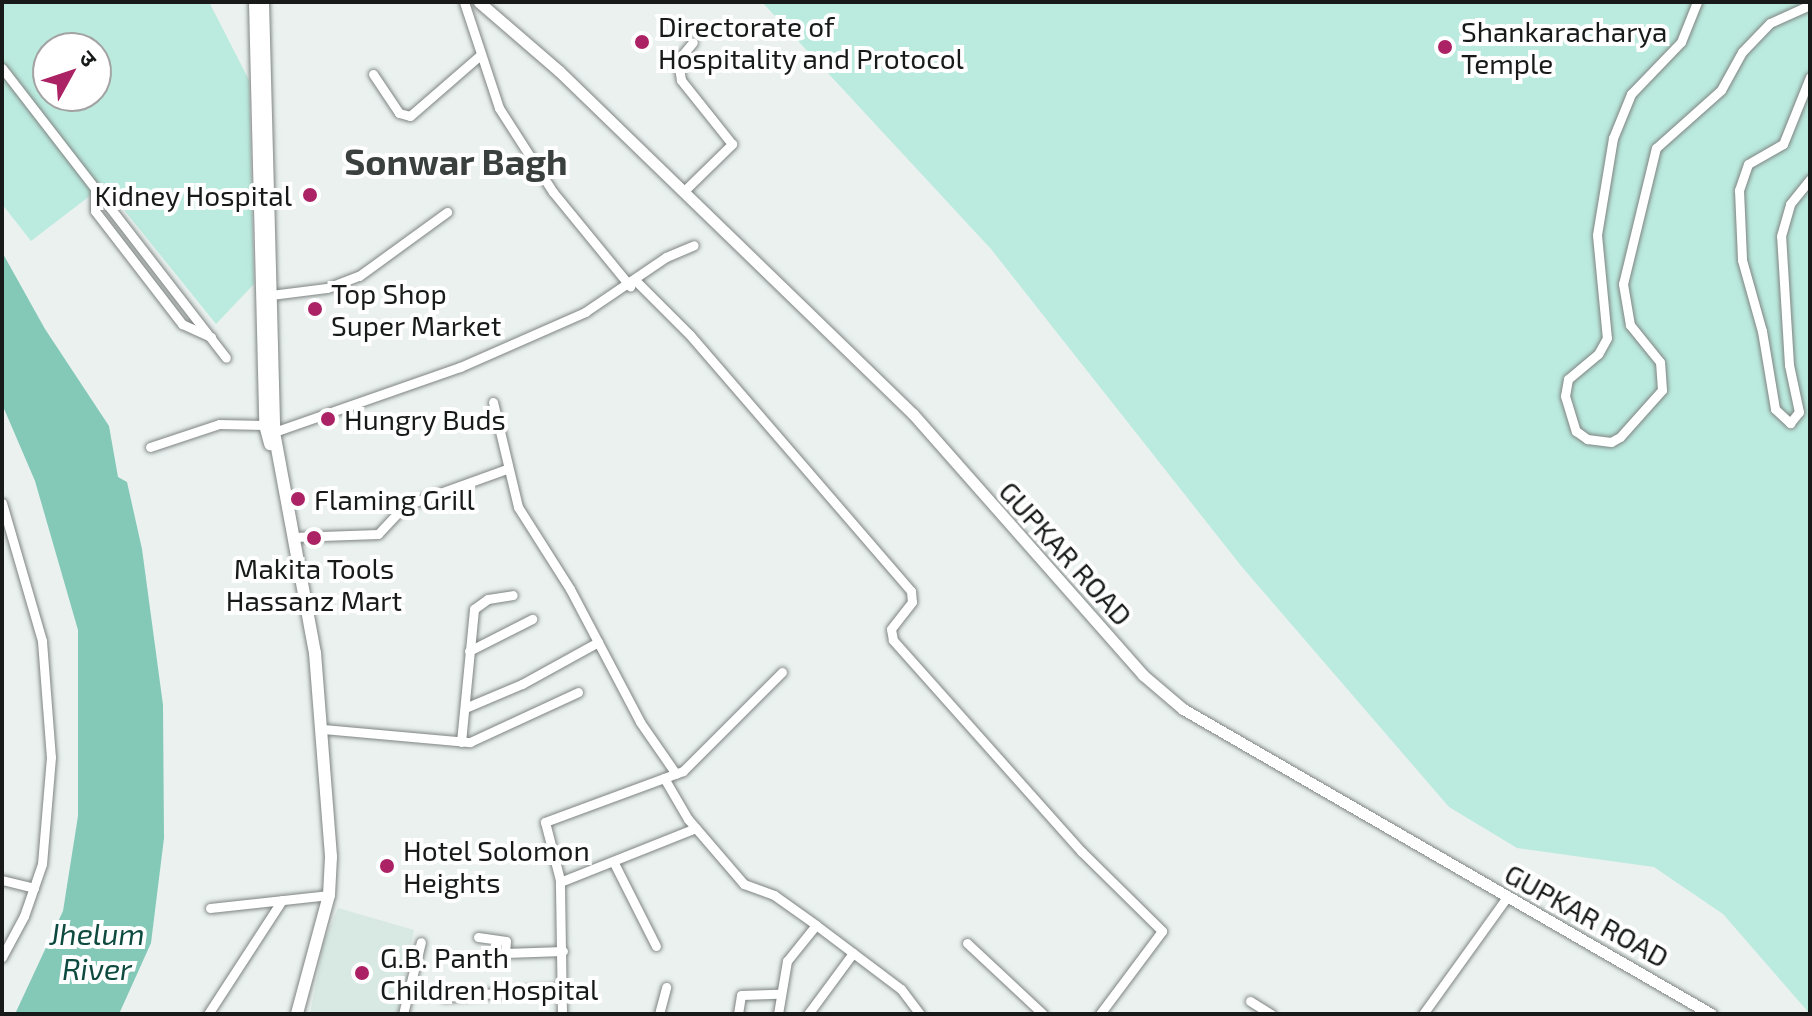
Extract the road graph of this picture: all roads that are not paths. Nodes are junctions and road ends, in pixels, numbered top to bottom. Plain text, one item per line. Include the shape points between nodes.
1 (255, 2) edge
2 (263, 2) edge
3 (464, 2) edge
4 (479, 2) edge
5 (1697, 2) edge
6 (1810, 5) edge
7 (259, 16) junction
8 (693, 42) dead end
9 (479, 56) junction
10 (2, 68) edge
11 (373, 74) dead end
12 (1810, 77) edge
13 (1810, 179) edge
14 (683, 192) junction
15 (447, 212) dead end
16 (694, 245) dead end
17 (633, 283) junction
18 (271, 295) junction
19 (226, 358) dead end
20 (493, 402) dead end
21 (269, 428) junction
22 (150, 447) dead end
23 (507, 469) junction
24 (2, 503) edge
25 (293, 537) junction
26 (513, 595) dead end
27 (532, 619) dead end
28 (598, 642) junction
29 (469, 651) junction
30 (782, 672) dead end
31 (578, 692) dead end
32 (465, 708) junction
33 (323, 729) junction
34 (461, 742) junction
35 (676, 774) junction
36 (664, 778) junction
37 (696, 828) junction
38 (614, 863) junction
39 (2, 880) edge
40 (560, 882) junction
41 (34, 888) junction
42 (329, 895) junction
43 (1507, 897) junction
44 (282, 900) junction
45 (210, 908) dead end
46 (816, 925) junction
47 (478, 937) dead end
48 (421, 942) dead end
49 (967, 943) dead end
50 (656, 946) dead end
51 (563, 951) junction
52 (853, 953) junction
53 (2, 957) edge
54 (666, 987) dead end
55 (563, 988) junction
56 (778, 994) junction
57 (444, 997) dead end
58 (1250, 1001) dead end
59 (208, 1014) edge
60 (297, 1014) edge
61 (403, 1014) edge
62 (562, 1014) edge
63 (659, 1014) edge
64 (738, 1014) edge
65 (778, 1014) edge
66 (808, 1014) edge
67 (920, 1014) edge
68 (1043, 1014) edge
69 (1100, 1014) edge
70 (1271, 1014) edge
71 (1423, 1014) edge
72 (1711, 1014) edge

1 - 7 highway
2 - 7 highway
3 - 9 street
4 - 14 main road, GUPKAR ROAD via 559,71
5 - 6 street via 1681,42 1631,94 1613,138 1597,235 1607,338 1566,385 1572,422 1587,439 1611,442 1620,437 1662,390 1660,362 1630,325 1623,284 1656,148 1721,90 1742,52 1770,23
7 - 18 highway
7 - 21 highway
8 - 14 street via 678,60 681,80 732,144
9 - 11 street via 410,116 399,113
9 - 17 street via 499,108 531,160
10 - 19 street
12 - 13 street via 1783,144 1748,164 1739,190 1742,260 1762,331 1775,409 1790,423 1799,412 1789,365 1781,236 1790,204
14 - 43 main road, GUPKAR ROAD via 913,414 1153,684 1183,709 1295,778
15 - 18 street via 359,276 327,288
16 - 17 street via 666,257
17 - 21 street via 597,306 460,367
17 - 69 street via 690,335 911,591 912,602 891,629 893,640 1081,851 1162,931
18 - 21 highway
20 - 23 street
21 - 22 street via 219,424
21 - 25 highway
23 - 25 street via 404,506 378,534
23 - 28 street via 518,507
24 - 41 street via 34,606 47,688 50,818
25 - 33 highway
26 - 29 street via 476,604
27 - 29 street
28 - 32 street
28 - 35 street via 640,722
29 - 32 street
30 - 35 street
31 - 34 street via 490,735
32 - 34 street
33 - 34 street
33 - 42 highway
35 - 36 street
36 - 37 street
36 - 40 street via 545,822
37 - 38 street
37 - 46 street via 744,884 774,895
38 - 40 street
38 - 50 street
39 - 41 street
40 - 51 street
41 - 53 street
42 - 44 street
42 - 60 highway
43 - 71 street
43 - 72 main road, GUPKAR ROAD
44 - 45 street
44 - 59 street
46 - 52 street
46 - 56 street via 787,961
47 - 51 street via 506,941 505,953
48 - 61 street
49 - 68 street
51 - 55 street
52 - 66 street
52 - 67 street via 901,989
54 - 63 street
55 - 57 street
55 - 62 street
56 - 64 street via 741,995
56 - 65 street
58 - 70 street

